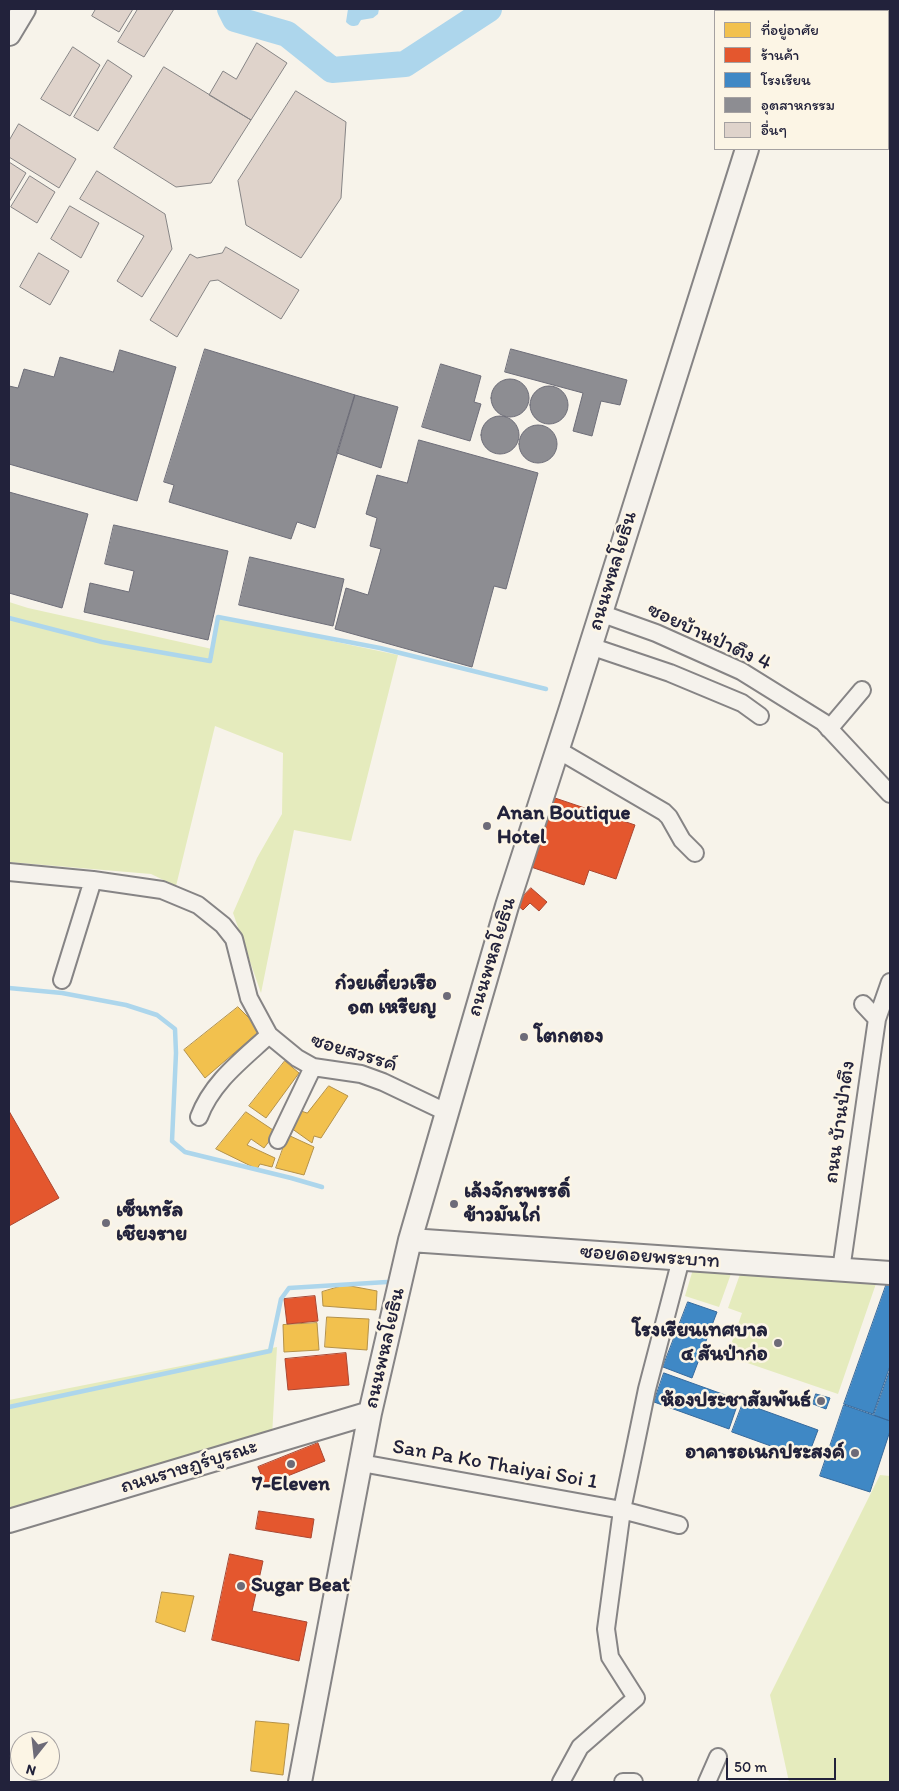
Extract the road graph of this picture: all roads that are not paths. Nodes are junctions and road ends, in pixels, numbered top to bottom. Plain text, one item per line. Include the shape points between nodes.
1 (24, 9) edge
2 (9, 34) edge
3 (747, 150) edge
4 (600, 614) junction
5 (590, 646) junction
6 (862, 690) dead end
7 (760, 716) dead end
8 (826, 726) junction
9 (558, 750) junction
10 (890, 794) edge
11 (695, 853) dead end
12 (9, 872) edge
13 (93, 880) junction
14 (62, 980) dead end
15 (890, 982) edge
16 (863, 1004) dead end
17 (877, 1019) junction
18 (270, 1035) junction
19 (313, 1067) junction
20 (446, 1112) junction
21 (199, 1117) dead end
22 (278, 1140) dead end
23 (410, 1240) junction
24 (682, 1259) junction
25 (841, 1270) junction
26 (890, 1273) edge
27 (370, 1413) junction
28 (361, 1463) junction
29 (622, 1510) junction
30 (9, 1521) edge
31 (679, 1526) dead end
32 (718, 1757) dead end
33 (300, 1782) edge
34 (561, 1782) edge
35 (623, 1782) edge
36 (634, 1782) edge
37 (707, 1782) edge

1 - 2 main road
3 - 4 main road, ถนนพหลโยธิน
4 - 5 main road, ถนนพหลโยธิน
4 - 8 street, ซอยบ้านป่าตึง 4 via 656,633 741,671
5 - 7 street via 670,673 742,703
5 - 9 main road, ถนนพหลโยธิน
6 - 8 street
8 - 10 street, ซอยบ้านป่าตึง 4
9 - 11 street via 664,812 682,840
9 - 20 main road, ถนนพหลโยธิน via 507,906
12 - 13 street, ซอยสวรรค์
13 - 14 street
13 - 18 street, ซอยสวรรค์ via 162,890 198,905 223,924 234,939 249,998
15 - 17 street, ถนน บ้านป่าตึง
16 - 17 street
17 - 25 street, ถนน บ้านป่าตึง
18 - 19 street, ซอยสวรรค์
18 - 21 street via 216,1085
19 - 20 street, ซอยสวรรค์ via 361,1074
19 - 22 street
20 - 23 main road, ถนนพหลโยธิน
23 - 24 main road, ซอยดอยพระบาท
23 - 27 main road, ถนนพหลโยธิน
24 - 25 main road, ซอยดอยพระบาท
24 - 29 street via 646,1389
25 - 26 main road, ซอยดอยพระบาท
27 - 28 main road, ถนนพหลโยธิน
27 - 30 main road, ถนนราษฎร์บูรณะ
28 - 29 street, San Pa Ko Thaiyai Soi 1
28 - 33 main road, ถนนพหลโยธิน
29 - 31 street, San Pa Ko Thaiyai Soi 1
29 - 34 street via 606,1629 610,1656 636,1698 580,1747
32 - 37 street
35 - 36 street

